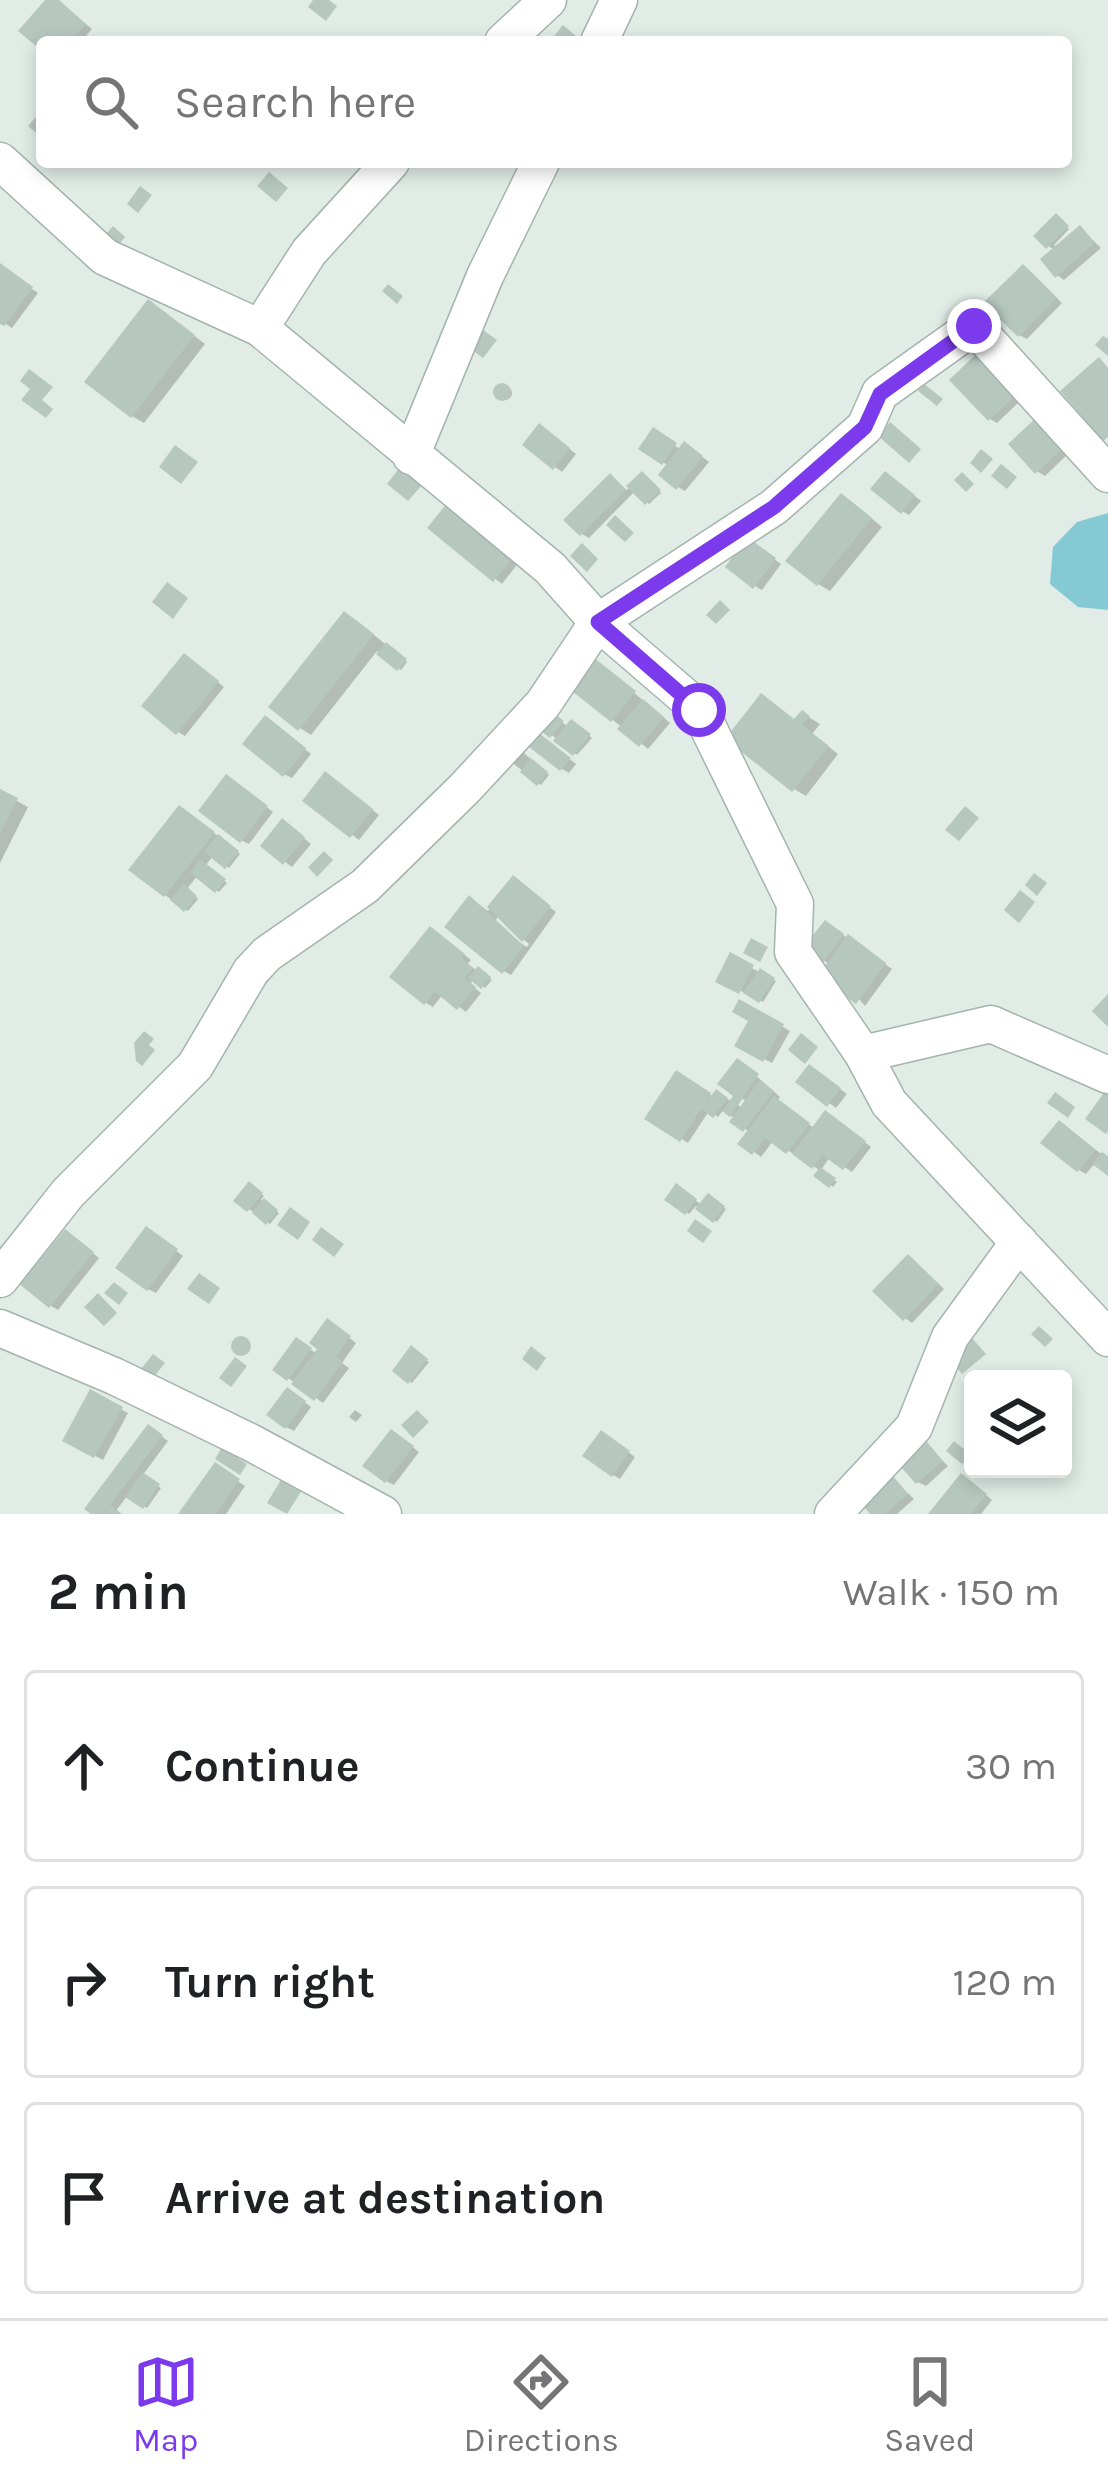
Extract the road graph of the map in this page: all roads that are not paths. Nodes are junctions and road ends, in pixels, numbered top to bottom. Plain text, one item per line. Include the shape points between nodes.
1 (548, 0) edge
2 (619, 0) edge
3 (509, 36) edge
4 (601, 36) edge
5 (0, 161) edge
6 (386, 168) edge
7 (538, 168) edge
8 (260, 328) junction
9 (411, 456) junction
10 (1108, 474) edge
11 (598, 622) junction
12 (863, 1054) junction
13 (1108, 1075) edge
14 (1018, 1242) junction
15 (0, 1279) edge
16 (0, 1328) edge
17 (1108, 1338) edge
18 (383, 1514) edge
19 (833, 1514) edge

1 - 3 street
2 - 4 street
5 - 8 street via 106,257
6 - 8 street via 309,252
7 - 9 street
8 - 9 street
9 - 11 street via 550,568
10 - 11 street via 974,326 880,394 865,427 774,507
11 - 12 street via 699,710 795,904 793,952
11 - 15 street via 543,704 465,788 365,886 251,971 195,1066 68,1193
12 - 13 street via 991,1024
12 - 14 street via 889,1103
14 - 17 street
14 - 19 street via 950,1337 914,1426
16 - 18 street via 211,1423

